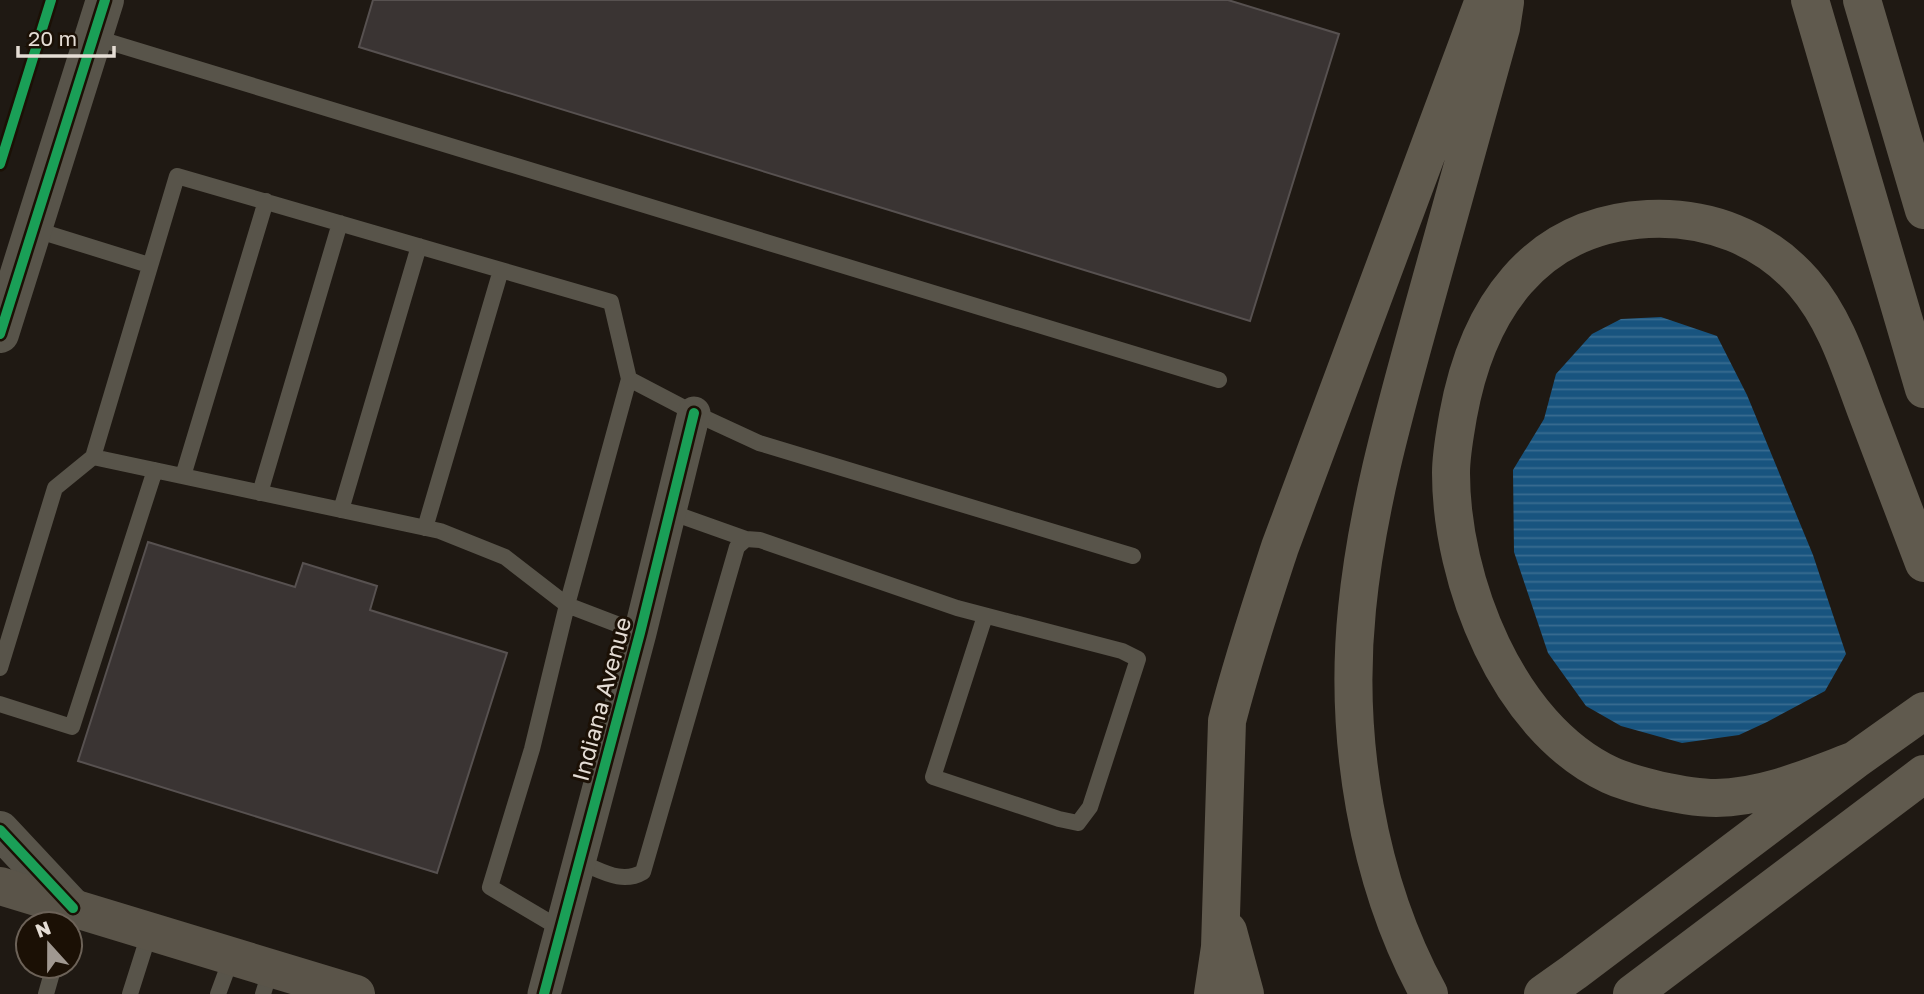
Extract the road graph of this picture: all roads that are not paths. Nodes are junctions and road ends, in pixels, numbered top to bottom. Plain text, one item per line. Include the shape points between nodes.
1 (105, 0) edge
2 (1484, 0) edge
3 (1506, 0) edge
4 (1810, 0) edge
5 (1862, 0) edge
6 (93, 37) junction
7 (266, 201) junction
8 (1924, 209) edge
9 (340, 223) junction
10 (33, 229) junction
11 (419, 246) junction
12 (149, 265) junction
13 (501, 270) junction
14 (0, 334) edge
15 (629, 379) junction
16 (1219, 380) dead end
17 (1924, 388) edge
18 (694, 413) junction
19 (93, 457) junction
20 (155, 470) junction
21 (183, 476) junction
22 (260, 493) junction
23 (341, 510) junction
24 (670, 512) junction
25 (425, 528) junction
26 (747, 539) junction
27 (1133, 556) dead end
28 (1924, 563) edge
29 (566, 605) junction
30 (985, 616) junction
31 (640, 633) junction
32 (0, 668) edge
33 (0, 704) edge
34 (1924, 711) edge
35 (1855, 760) junction
36 (1924, 774) edge
37 (0, 830) edge
38 (579, 862) junction
39 (0, 886) edge
40 (1222, 895) junction
41 (56, 910) edge
42 (65, 910) edge
43 (84, 919) edge
44 (561, 929) junction
45 (150, 931) junction
46 (232, 956) junction
47 (267, 981) edge
48 (1423, 984) edge
49 (130, 994) edge
50 (219, 994) edge
51 (356, 994) edge
52 (544, 994) edge
53 (1213, 994) edge
54 (1245, 994) edge
55 (1543, 994) edge
56 (1632, 994) edge

1 - 6 street
2 - 40 highway via 1250,635 1227,721
3 - 48 highway via 1396,409 1357,609 1355,713 1367,819 1391,909
4 - 17 highway
5 - 8 highway
6 - 10 street
6 - 16 lane
7 - 9 lane
7 - 12 lane via 177,176
7 - 21 lane
9 - 11 lane
9 - 22 lane
10 - 12 lane
10 - 14 street
11 - 13 lane
11 - 23 lane
12 - 19 lane
13 - 15 lane via 611,302
13 - 25 lane
15 - 18 lane
15 - 29 lane
18 - 24 street, Indiana Avenue
18 - 27 lane via 759,443
19 - 20 lane
19 - 32 lane via 55,488
20 - 21 lane
20 - 33 lane via 72,727
21 - 22 lane
22 - 23 lane
23 - 25 lane
24 - 26 lane
24 - 31 street, Indiana Avenue
25 - 29 lane via 505,558
26 - 30 lane
26 - 38 lane via 737,547 643,872 621,879
28 - 35 highway via 1831,322 1805,284 1756,243 1721,228 1668,219 1611,224 1571,239 1539,260 1511,286 1487,324 1462,395 1451,471 1453,513 1476,609 1510,681 1536,716 1568,748 1608,774 1689,796 1728,797 1788,786
29 - 31 lane
29 - 44 lane via 532,749 491,887
30 - 30 lane via 1138,659 1090,807 1078,823 933,777
31 - 38 street, Indiana Avenue
34 - 35 highway
35 - 55 highway
36 - 56 highway
37 - 42 street
38 - 44 street, Indiana Avenue
39 - 41 main road
40 - 53 highway
40 - 54 highway
43 - 45 main road
44 - 52 street, Indiana Avenue
45 - 46 main road
45 - 49 lane
46 - 47 main road
46 - 50 lane
47 - 51 main road

